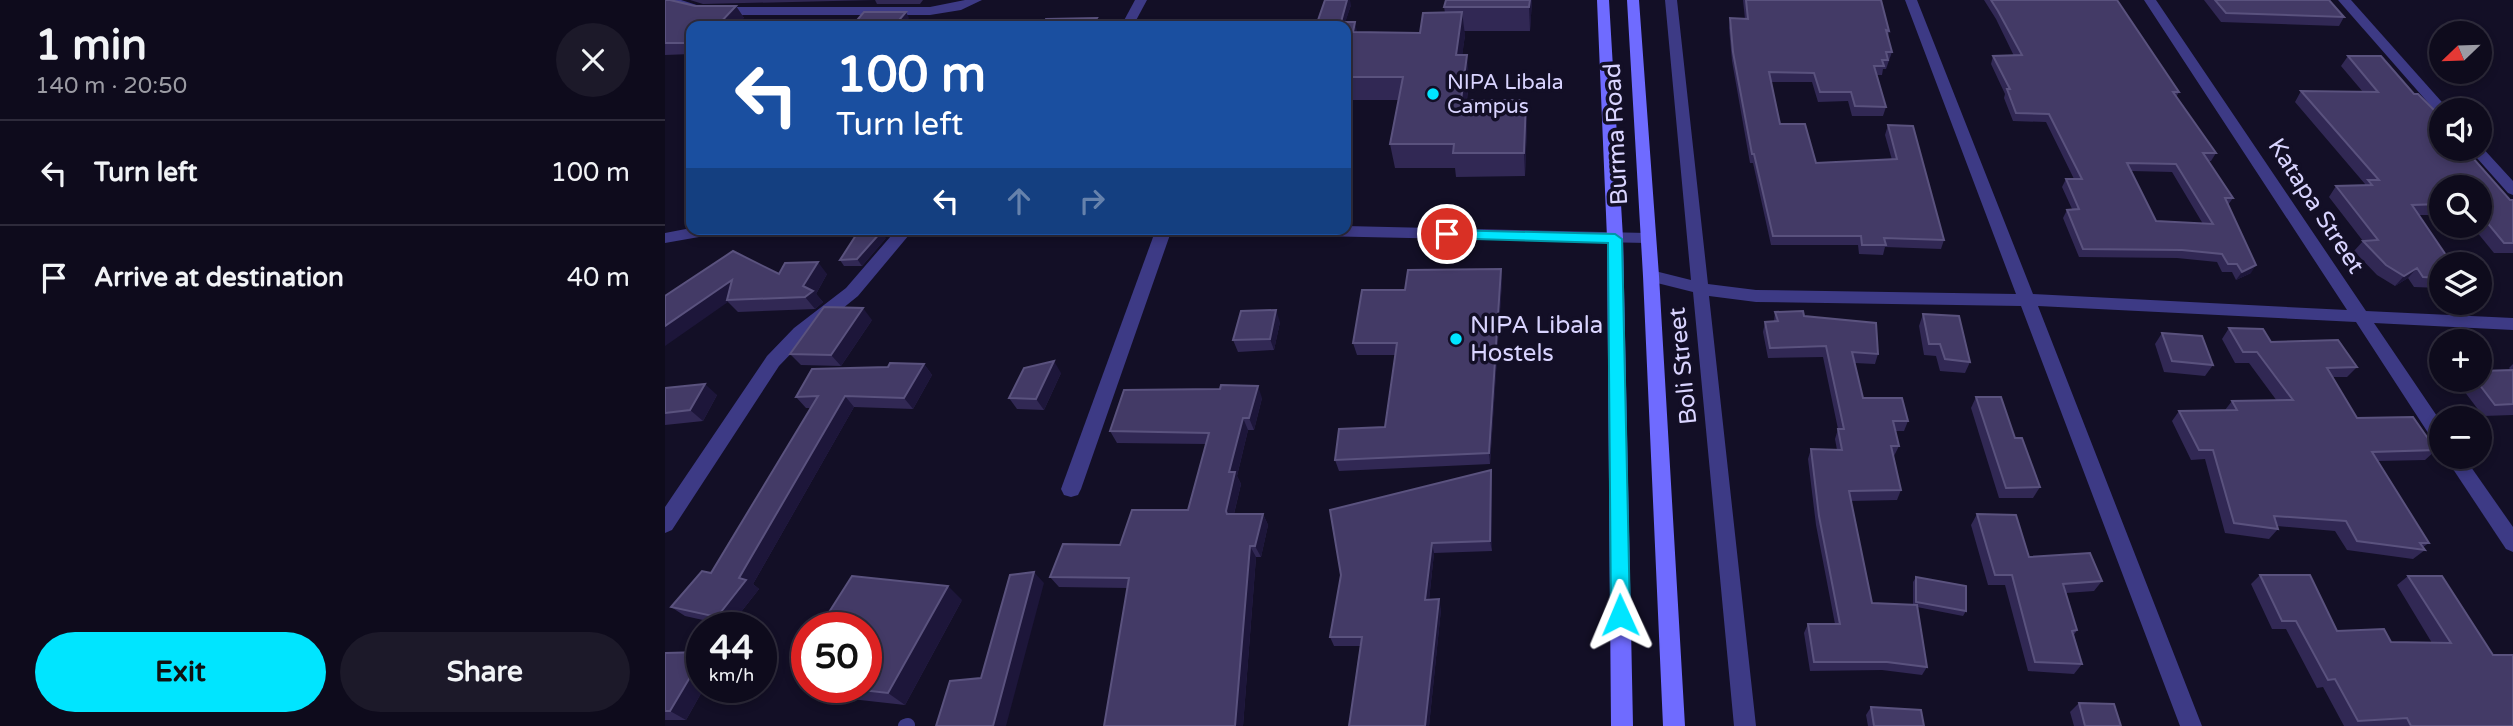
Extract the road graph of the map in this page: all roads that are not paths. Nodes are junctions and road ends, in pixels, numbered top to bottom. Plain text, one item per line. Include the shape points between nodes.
1 (675, 0) edge
2 (976, 0) edge
3 (1141, 0) edge
4 (1603, 0) edge
5 (1633, 0) edge
6 (1671, 0) edge
7 (1911, 0) edge
8 (2150, 0) edge
9 (2344, 0) edge
10 (1130, 21) edge
11 (2431, 98) edge
12 (2487, 161) edge
13 (2513, 190) edge
14 (1351, 232) edge
15 (686, 234) edge
16 (901, 235) edge
17 (1162, 235) edge
18 (665, 238) edge
19 (1647, 238) junction
20 (1615, 239) junction
21 (1651, 276) junction
22 (1700, 288) junction
23 (2029, 300) junction
24 (2359, 316) junction
25 (2513, 324) edge
26 (2429, 420) edge
27 (2462, 469) edge
28 (1071, 489) dead end
29 (675, 496) edge
30 (665, 524) edge
31 (2513, 543) edge
32 (1622, 726) edge
33 (1674, 726) edge
34 (1745, 726) edge
35 (2191, 726) edge

1 - 2 street via 688,9 703,11 930,11
3 - 10 street
4 - 20 main road, Burma Road
5 - 19 main road, Burma Road
6 - 22 street, Boli Street
7 - 23 street
8 - 24 street, Katapa Street
9 - 11 street
12 - 13 street
14 - 20 street
15 - 18 street
16 - 29 street via 852,292 785,347
17 - 28 street
19 - 20 street
19 - 21 main road, Burma Road
20 - 32 main road, Burma Road
21 - 22 street
21 - 33 main road, Burma Road
22 - 23 street via 1756,296
22 - 34 street, Boli Street
23 - 24 street
23 - 35 street
24 - 25 street
24 - 26 street, Katapa Street
27 - 31 street
29 - 30 street

